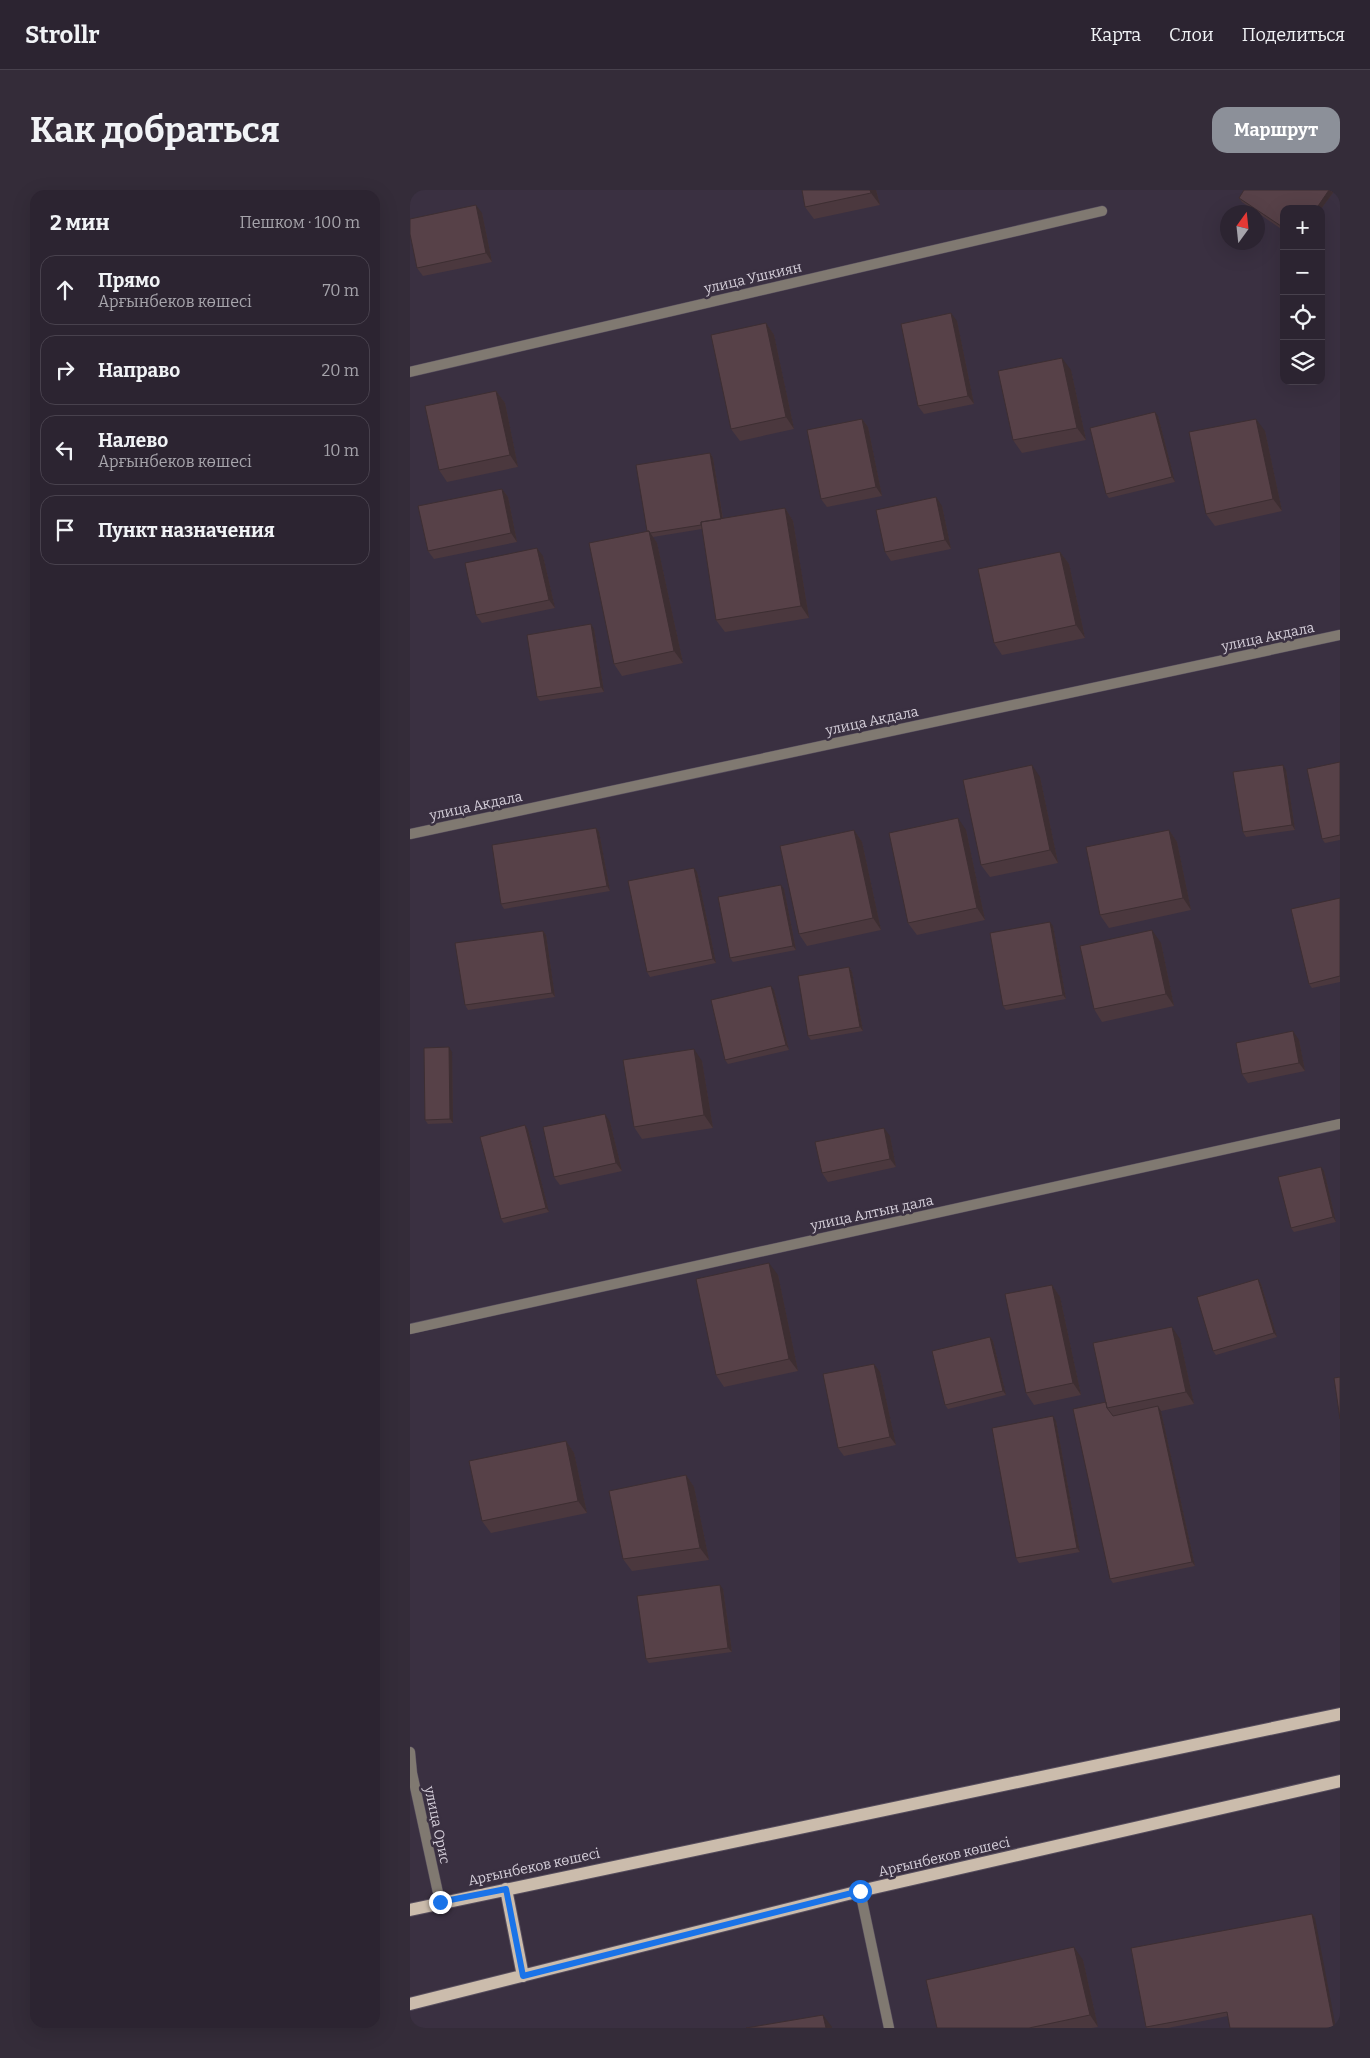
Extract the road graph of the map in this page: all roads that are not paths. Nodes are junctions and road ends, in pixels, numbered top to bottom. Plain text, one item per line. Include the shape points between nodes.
1 (1102, 211) dead end
2 (410, 372) edge
3 (1340, 635) edge
4 (410, 834) edge
5 (1340, 1124) edge
6 (410, 1329) edge
7 (1340, 1714) edge
8 (410, 1752) edge
9 (1340, 1781) edge
10 (506, 1889) junction
11 (860, 1891) junction
12 (440, 1902) junction
13 (410, 1910) edge
14 (523, 1976) junction
15 (410, 2004) edge
16 (889, 2028) edge

1 - 2 street, улица Ушкиян
3 - 4 street, улица Акдала
5 - 6 street, улица Алтын дала
7 - 10 main road, Арғынбеков көшесі
8 - 12 street, улица Орис
9 - 11 main road, Арғынбеков көшесі
10 - 12 main road, Арғынбеков көшесі
10 - 14 main road
11 - 14 main road, Арғынбеков көшесі
11 - 16 street
12 - 13 main road, Арғынбеков көшесі
14 - 15 main road, Арғынбеков көшесі

